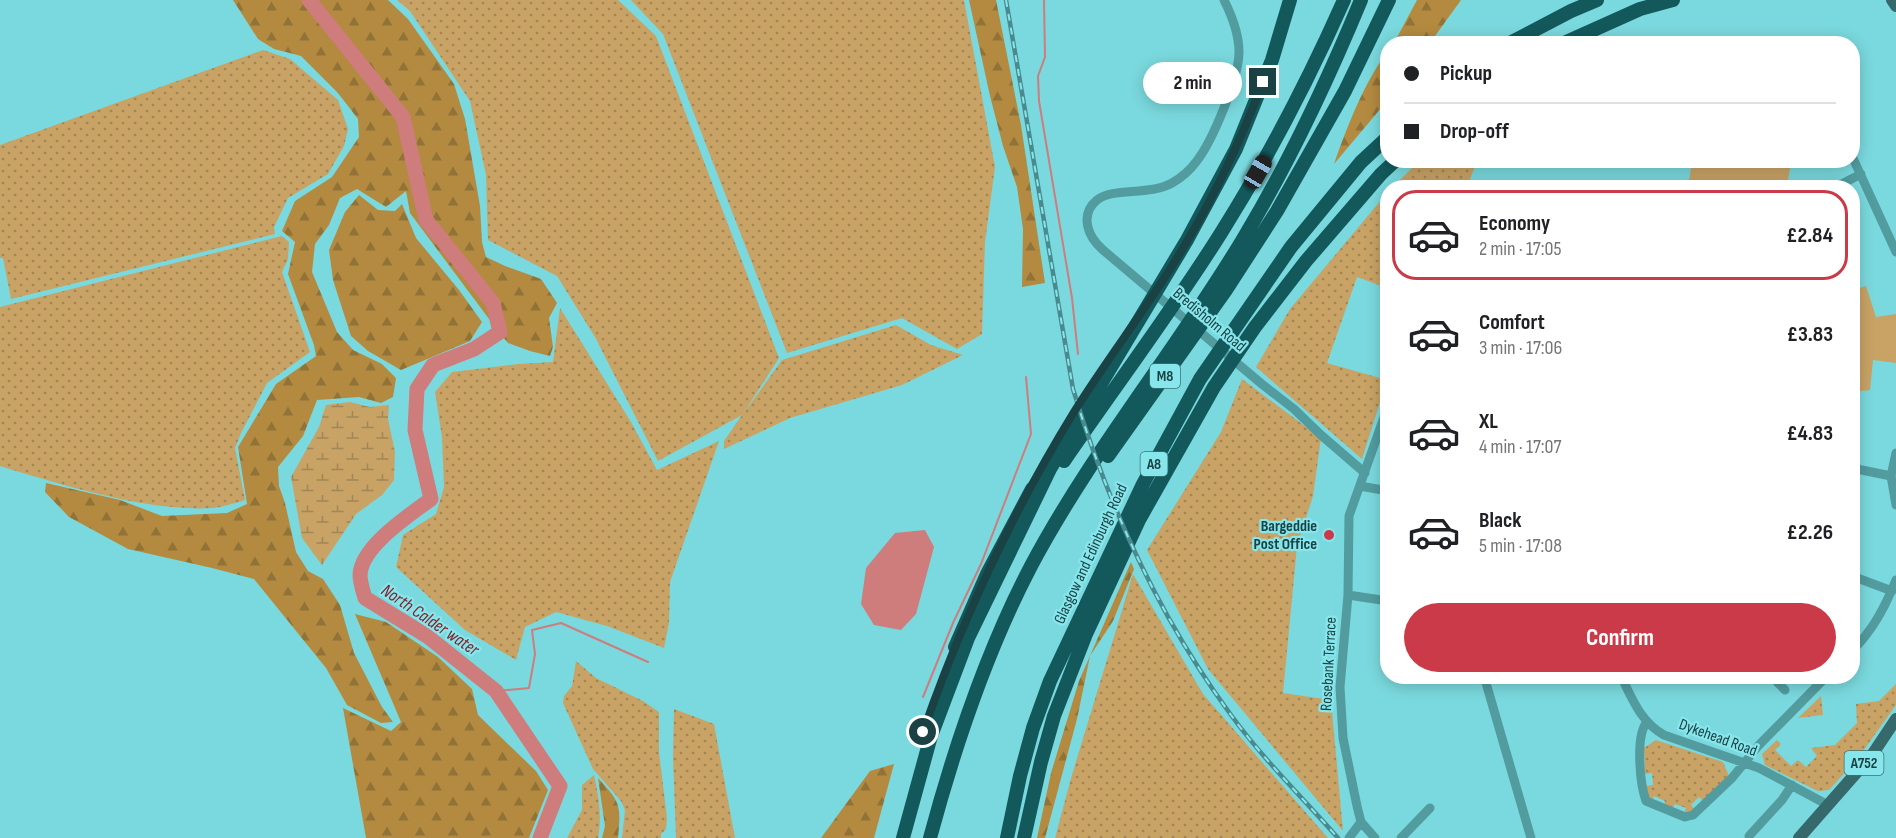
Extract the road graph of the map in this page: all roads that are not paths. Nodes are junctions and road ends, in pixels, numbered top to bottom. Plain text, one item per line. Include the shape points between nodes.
1 (1224, 0) edge
2 (1290, 0) edge
3 (1344, 0) edge
4 (1360, 0) edge
5 (1389, 0) edge
6 (1597, 0) edge
7 (1673, 0) edge
8 (1892, 0) edge
9 (1896, 6) edge
10 (1523, 36) edge
11 (1580, 36) edge
12 (1368, 43) junction
13 (1380, 144) edge
14 (1388, 168) edge
15 (1858, 168) edge
16 (1861, 174) junction
17 (1849, 180) edge
18 (1896, 252) edge
19 (1164, 279) junction
20 (1177, 339) junction
21 (1380, 429) edge
22 (1896, 453) edge
23 (1860, 470) edge
24 (1365, 473) junction
25 (1891, 476) junction
26 (1360, 486) junction
27 (1380, 490) edge
28 (1896, 505) edge
29 (1017, 538) junction
30 (1860, 579) edge
31 (1896, 580) edge
32 (1892, 591) junction
33 (1348, 596) junction
34 (1380, 600) edge
35 (1891, 607) edge
36 (1860, 643) edge
37 (1488, 684) edge
38 (1625, 684) edge
39 (1779, 684) edge
40 (1819, 684) edge
41 (1785, 690) dead end
42 (968, 713) junction
43 (1896, 719) edge
44 (1647, 722) junction
45 (1744, 762) junction
46 (1792, 785) junction
47 (1828, 805) junction
48 (1430, 808) dead end
49 (1361, 822) junction
50 (1758, 826) junction
51 (1352, 834) edge
52 (1767, 834) dead end
53 (1749, 836) dead end
54 (896, 838) edge
55 (903, 838) edge
56 (930, 838) edge
57 (1007, 838) edge
58 (1024, 838) edge
59 (1375, 838) edge
60 (1401, 838) edge
61 (1531, 838) edge
62 (1799, 838) edge

1 - 24 street, Bredisholm Road via 1236,30 1238,64 1233,86 1201,156 1168,186 1105,195 1097,200 1090,208 1087,222 1090,236
2 - 19 highway, M8 via 1272,60 1236,149
3 - 29 highway, M8 via 1296,103 1248,189 1055,475
4 - 20 highway, M8 via 1310,117 1270,192
5 - 12 highway, M8
6 - 10 highway
7 - 11 highway via 1640,9
8 - 9 main road
12 - 20 highway, M8 via 1254,234
12 - 42 highway, M8 via 1257,242 1117,442 1058,534
13 - 57 highway, Glasgow and Edinburgh Road / A8 via 1291,247 1200,379 1143,484 1050,681 1028,747
14 - 58 highway, Glasgow and Edinburgh Road / A8 via 1306,261 1255,327 1214,387 1138,520 1058,707
15 - 16 street
16 - 17 street
16 - 18 street
19 - 29 highway, M8 via 1050,469
19 - 54 highway, M8 via 1074,413 991,564 934,701 912,769
20 - 42 highway, M8 via 1115,428 1031,566 1001,628
21 - 24 street, Rosebank Terrace
22 - 25 street
23 - 25 street
24 - 26 street, Rosebank Terrace
25 - 28 street
26 - 27 street
26 - 33 street, Rosebank Terrace via 1349,516
29 - 55 highway, M8 via 968,638 944,698
30 - 32 street
31 - 32 street
32 - 35 street
33 - 34 street
33 - 49 street, Rosebank Terrace via 1340,710
35 - 36 street
37 - 61 street
38 - 44 street, Dykehead Road
39 - 41 street
40 - 45 street
42 - 56 highway, M8
43 - 47 main road, A752 via 1872,755
44 - 45 street, Dykehead Road via 1664,735
44 - 45 street via 1640,742 1642,783 1646,801 1652,805 1685,817 1693,815
45 - 46 street, Dykehead Road
46 - 47 street, Dykehead Road
46 - 50 street
47 - 62 main road, A752
48 - 60 street
49 - 51 street
49 - 59 street, Rosebank Terrace
50 - 52 street
50 - 53 street

